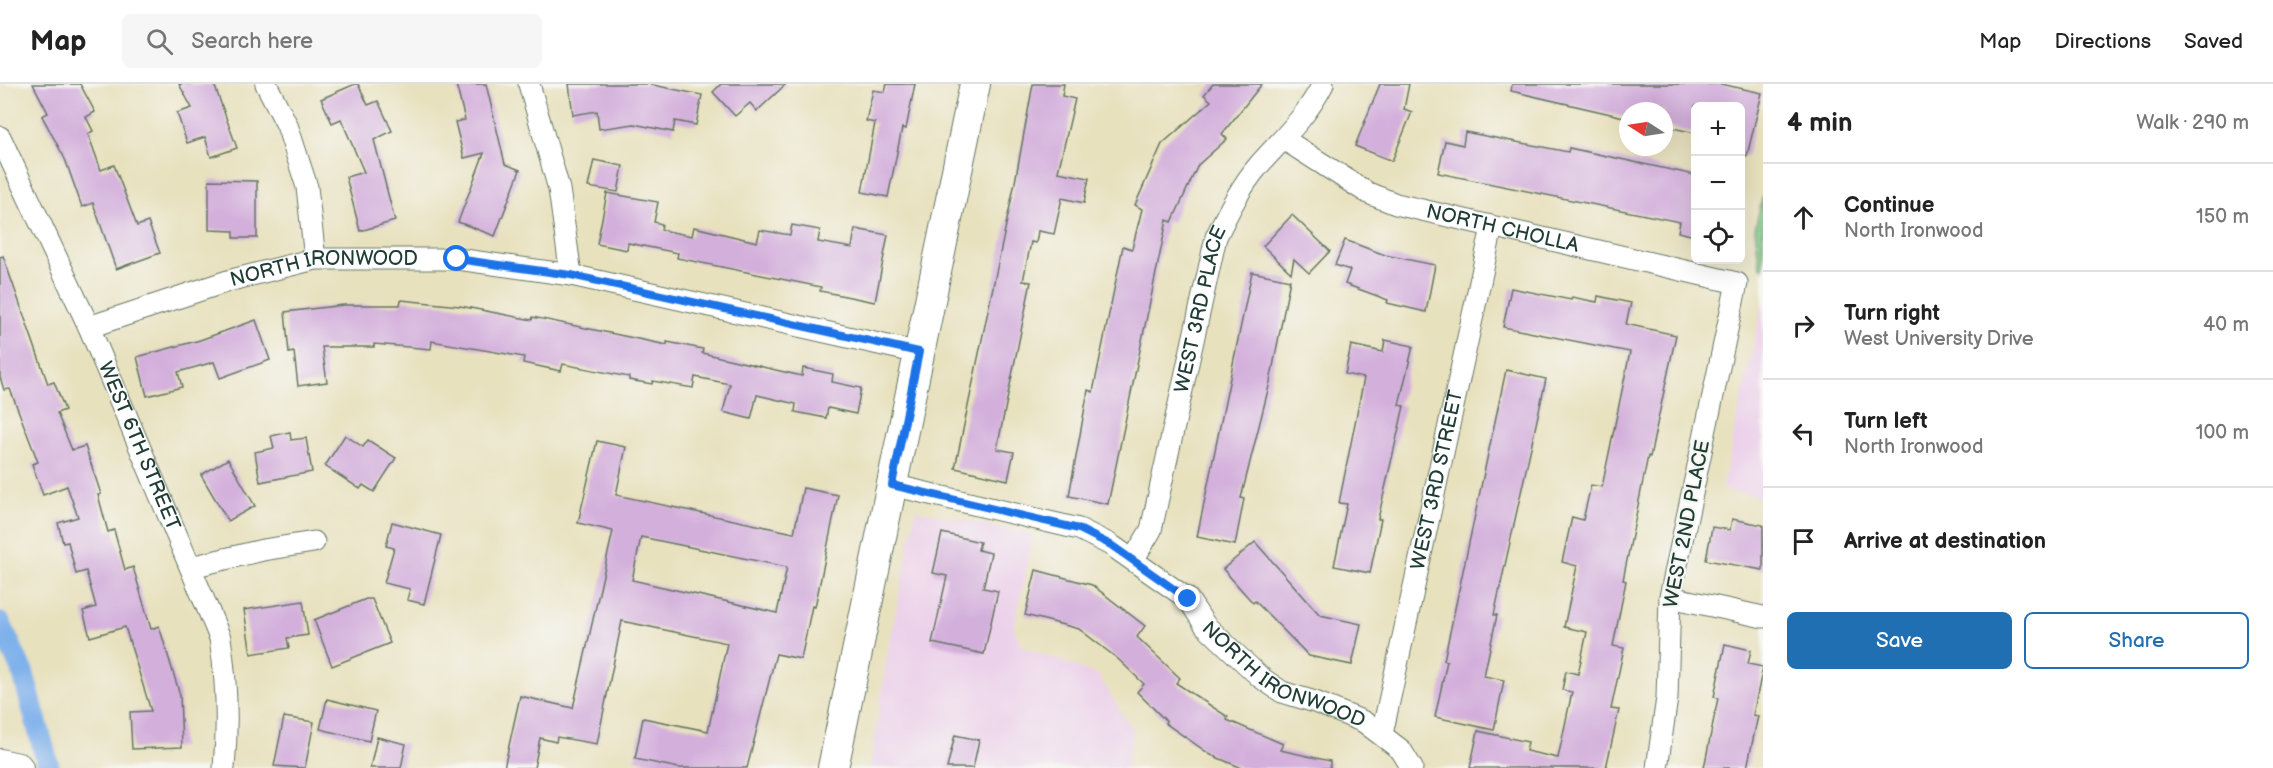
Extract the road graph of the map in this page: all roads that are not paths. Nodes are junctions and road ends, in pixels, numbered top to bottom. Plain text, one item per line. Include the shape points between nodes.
1 (266, 84) edge
2 (530, 84) edge
3 (975, 84) edge
4 (1323, 84) edge
5 (0, 137) edge
6 (1285, 140) junction
7 (1492, 227) junction
8 (315, 260) junction
9 (571, 275) junction
10 (1737, 283) joint
11 (89, 327) junction
12 (919, 352) junction
13 (892, 485) junction
14 (314, 542) dead end
15 (1132, 560) junction
16 (191, 567) junction
17 (1670, 597) junction
18 (1763, 617) edge
19 (1382, 734) junction
20 (224, 768) edge
21 (833, 768) edge
22 (1412, 768) edge
23 (1657, 768) edge

1 - 8 street via 288,125 307,187
2 - 9 street via 559,189
3 - 12 main road
4 - 6 street, WEST 3RD PLACE via 1312,106
5 - 11 street, WEST 6TH STREET
6 - 7 street, NORTH CHOLLA via 1368,193 1396,204
6 - 15 street, WEST 3RD PLACE via 1259,165 1234,201 1216,237 1151,530
7 - 10 street, NORTH CHOLLA
7 - 19 street, WEST 3RD STREET
8 - 9 street, NORTH IRONWOOD via 457,259
8 - 11 street, NORTH IRONWOOD via 228,281
9 - 12 street, NORTH IRONWOOD
10 - 17 street, WEST 2ND PLACE
11 - 16 street, WEST 6TH STREET
12 - 13 main road
13 - 15 street, NORTH IRONWOOD via 1079,529
13 - 21 main road
14 - 16 street
15 - 19 street, NORTH IRONWOOD via 1188,599 1205,625 1260,677 1282,692 1341,712
16 - 20 street, WEST 6TH STREET via 220,638 226,686
17 - 18 street
17 - 23 street, WEST 2ND PLACE via 1667,698
19 - 22 street, NORTH IRONWOOD via 1401,750

